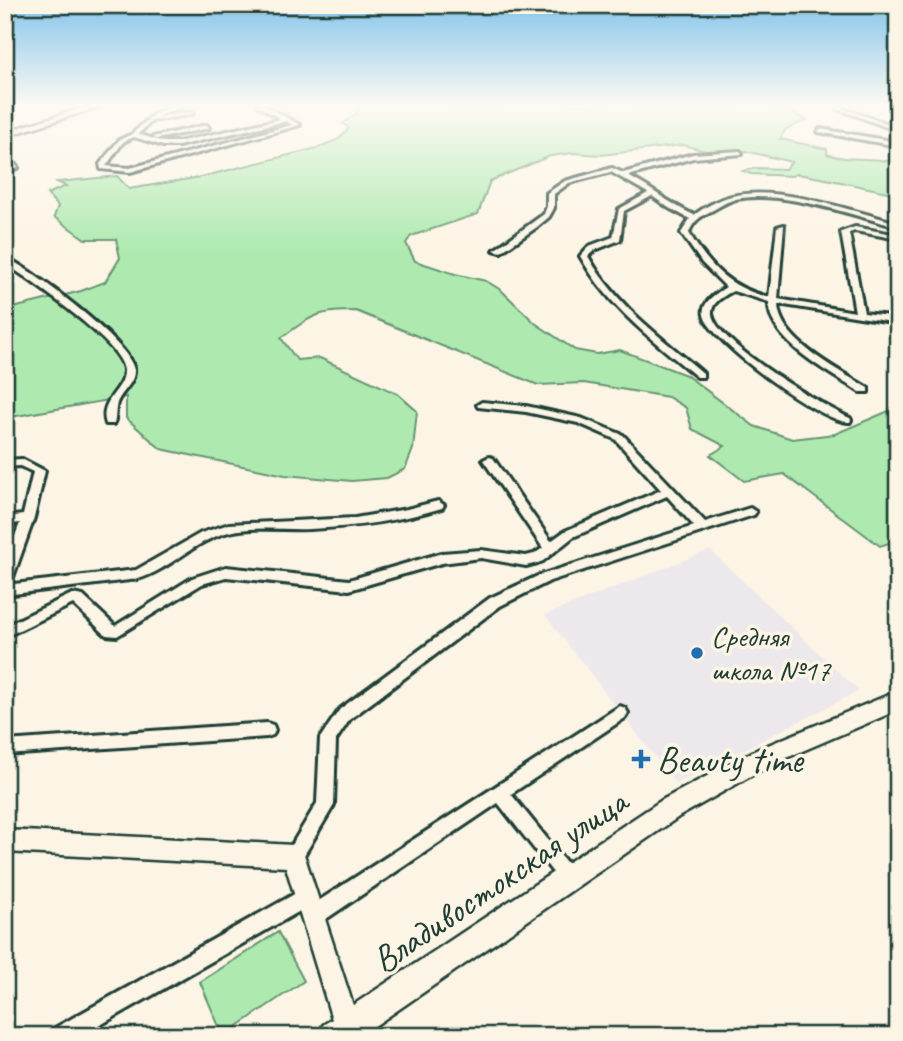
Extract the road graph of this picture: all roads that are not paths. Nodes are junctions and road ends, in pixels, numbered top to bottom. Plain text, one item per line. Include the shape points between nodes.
1 (111, 154) edge
2 (195, 154) edge
3 (731, 154) edge
4 (16, 167) dead end
5 (5, 170) edge
6 (625, 175) junction
7 (652, 193) junction
8 (694, 218) junction
9 (898, 225) edge
10 (781, 227) dead end
11 (898, 237) edge
12 (498, 250) dead end
13 (5, 259) edge
14 (731, 288) junction
15 (776, 300) junction
16 (860, 315) junction
17 (898, 320) edge
18 (700, 375) dead end
19 (864, 390) dead end
20 (482, 405) dead end
21 (846, 420) dead end
22 (110, 422) dead end
23 (489, 460) dead end
24 (5, 464) edge
25 (669, 491) junction
26 (438, 505) dead end
27 (750, 512) dead end
28 (28, 518) junction
29 (5, 521) edge
30 (702, 527) junction
31 (12, 545) edge
32 (550, 549) junction
33 (538, 558) junction
34 (545, 578) junction
35 (5, 580) edge
36 (5, 590) edge
37 (5, 632) edge
38 (895, 705) edge
39 (620, 713) dead end
40 (267, 730) dead end
41 (5, 748) edge
42 (500, 793) junction
43 (5, 841) edge
44 (295, 856) junction
45 (568, 877) junction
46 (310, 906) junction
47 (344, 1033) edge
48 (60, 1036) edge

1 - 2 street via 103,168 130,170
3 - 6 street via 693,156
4 - 5 street
6 - 7 street
6 - 12 street via 607,170 557,187 550,193 551,208 543,222
7 - 8 street
7 - 18 street via 621,211 617,238 584,256 593,276 617,302
8 - 9 street via 734,197 754,196
8 - 14 street via 685,233
10 - 15 street
11 - 16 street via 855,229 845,232
13 - 22 street via 93,325 127,358 130,369 111,403
14 - 15 street
14 - 21 street via 710,303 709,320 787,388
15 - 16 street
15 - 19 street via 774,316 783,332
16 - 17 street
20 - 25 street via 526,409 597,426 619,438
23 - 32 street
24 - 28 street via 22,462 39,471
25 - 30 street
25 - 32 street via 569,534
26 - 36 street via 392,517 229,528 138,574
27 - 30 street
28 - 29 street
28 - 31 street
30 - 34 street
31 - 35 street
32 - 33 street
33 - 34 street
33 - 37 street via 526,561 481,554 442,558 349,585 226,572 197,581 117,631 110,631 72,599
34 - 44 street via 495,602 345,714 328,738 325,805
38 - 45 main road, Владивостокская улица via 764,757 712,784
39 - 42 street
40 - 41 street
42 - 45 street
42 - 46 street
43 - 44 street
44 - 46 street
45 - 47 main road, Владивостокская улица
46 - 47 street
46 - 48 street

